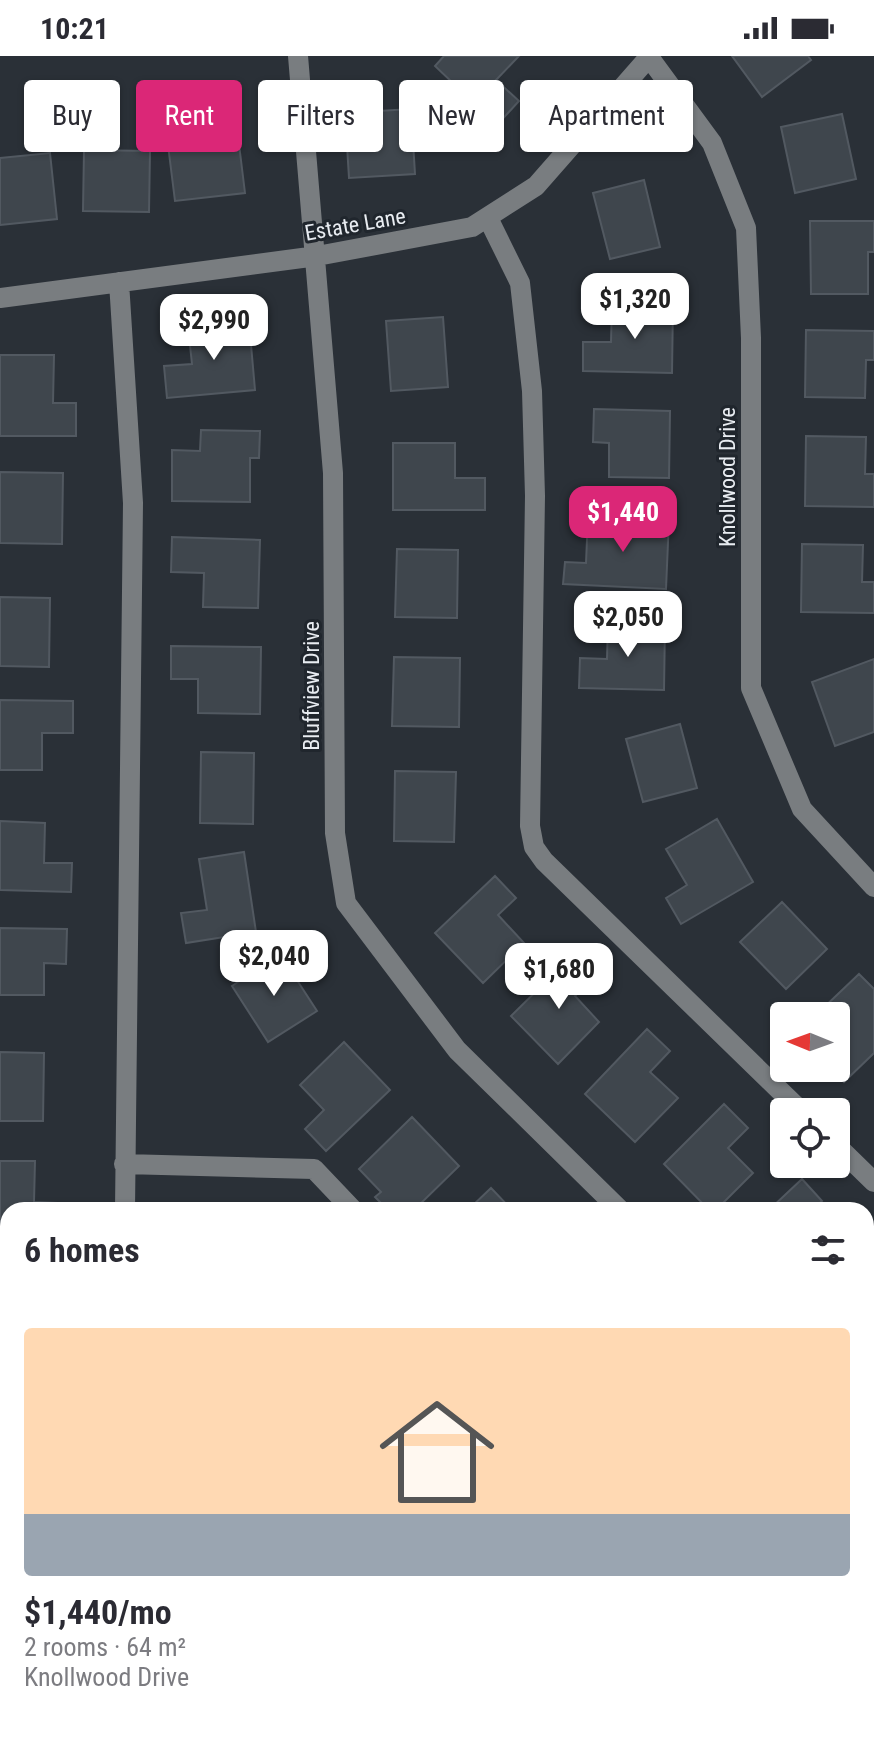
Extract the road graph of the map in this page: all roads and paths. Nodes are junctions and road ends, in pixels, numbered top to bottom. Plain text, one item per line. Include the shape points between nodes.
1 (298, 56) edge
2 (649, 57) edge
3 (488, 218) junction
4 (317, 256) junction
5 (119, 282) junction
6 (0, 298) edge
7 (874, 887) edge
8 (788, 1098) edge
9 (850, 1159) edge
10 (124, 1164) junction
11 (874, 1182) edge
12 (125, 1202) edge
13 (345, 1202) edge
14 (612, 1202) edge

1 - 4 street, Bluffview Drive
2 - 3 street, Estate Lane via 536,186
2 - 7 street, Knollwood Drive via 712,143 746,228 751,688 802,809
3 - 4 street, Estate Lane via 472,227
3 - 8 street via 520,283 532,391 534,847
4 - 5 street, Estate Lane
4 - 14 street, Bluffview Drive via 333,473 335,833 346,903 457,1050
5 - 6 street, Estate Lane
5 - 10 street via 133,503
9 - 11 street
10 - 12 street
10 - 13 street via 314,1169

